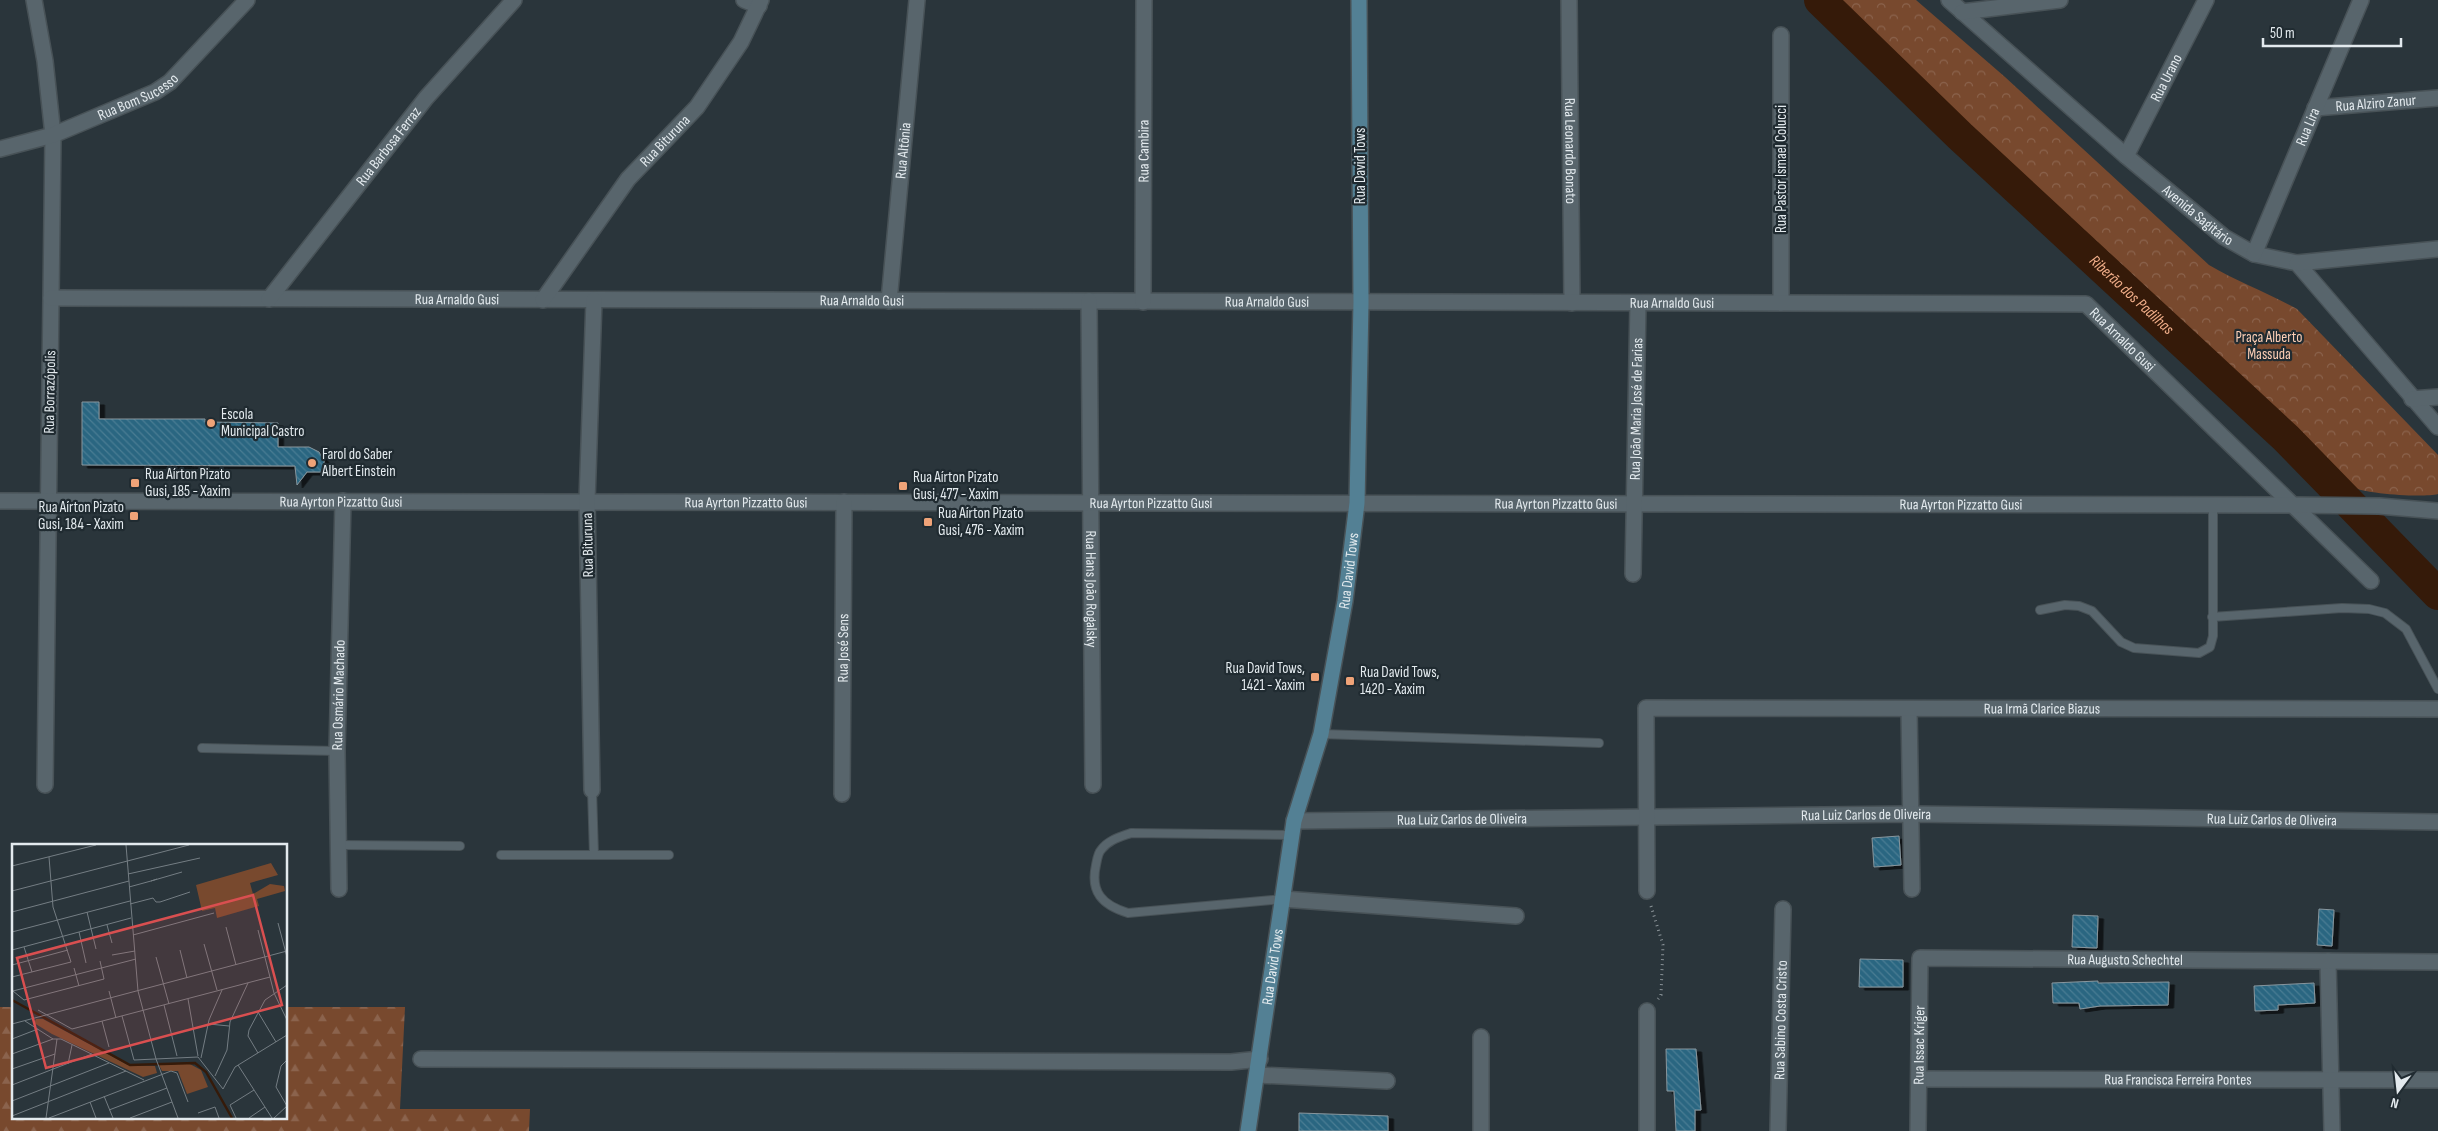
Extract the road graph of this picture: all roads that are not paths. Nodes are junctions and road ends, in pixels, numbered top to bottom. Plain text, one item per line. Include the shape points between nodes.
1 (34, 0) edge
2 (247, 0) edge
3 (514, 0) edge
4 (744, 0) edge
5 (917, 0) edge
6 (1144, 0) edge
7 (1359, 0) edge
8 (1569, 0) edge
9 (1949, 0) edge
10 (2060, 0) edge
11 (2206, 0) edge
12 (2361, 0) edge
13 (760, 3) edge
14 (1962, 12) junction
15 (1781, 35) dead end
16 (2438, 98) edge
17 (2315, 108) junction
18 (53, 135) junction
19 (0, 149) edge
20 (2126, 156) junction
21 (2438, 249) edge
22 (2254, 254) junction
23 (2297, 263) junction
24 (51, 298) junction
25 (269, 299) junction
26 (544, 300) junction
27 (594, 300) junction
28 (889, 301) junction
29 (1089, 302) junction
30 (1143, 302) junction
31 (1361, 302) junction
32 (1572, 303) junction
33 (1638, 303) junction
34 (1781, 304) junction
35 (2438, 396) edge
36 (2412, 399) junction
37 (2438, 427) edge
38 (0, 500) edge
39 (48, 501) junction
40 (342, 501) junction
41 (587, 502) junction
42 (844, 502) junction
43 (1091, 503) junction
44 (1357, 503) junction
45 (1634, 504) junction
46 (2213, 504) junction
47 (2298, 505) junction
48 (2438, 511) edge
49 (1633, 574) dead end
50 (2371, 581) dead end
51 (2040, 610) dead end
52 (2212, 617) junction
53 (2438, 689) edge
54 (1909, 709) junction
55 (2438, 709) edge
56 (1322, 734) junction
57 (1600, 743) dead end
58 (202, 748) dead end
59 (337, 751) junction
60 (45, 785) dead end
61 (1093, 785) dead end
62 (592, 790) joint
63 (842, 794) dead end
64 (1912, 814) junction
65 (1648, 817) junction
66 (2438, 822) edge
67 (1293, 828) junction
68 (339, 846) junction
69 (460, 846) dead end
70 (501, 855) dead end
71 (594, 855) junction
72 (670, 855) dead end
73 (339, 889) dead end
74 (1912, 889) dead end
75 (1647, 891) road end
76 (1283, 899) junction
77 (1783, 909) dead end
78 (1516, 916) dead end
79 (1920, 958) joint
80 (2328, 961) junction
81 (2438, 962) edge
82 (1647, 1011) road end
83 (1481, 1037) dead end
84 (421, 1059) dead end
85 (1260, 1059) junction
86 (1257, 1075) junction
87 (1919, 1078) junction
88 (2330, 1078) junction
89 (2438, 1080) edge
90 (1387, 1081) dead end
91 (1248, 1131) edge
92 (1481, 1131) edge
93 (1647, 1131) edge
94 (1778, 1131) edge
95 (1918, 1131) edge
96 (2332, 1131) edge

1 - 18 street, Rua Borrazópolis
2 - 18 street, Rua Bom Sucesso via 170,82 141,100
3 - 25 street, Rua Barbosa Ferraz via 426,98
4 - 13 street
5 - 28 street, Rua Altônia
6 - 30 street, Rua Cambira
7 - 31 street, Rua David Tows
8 - 32 street, Rua Leonardo Bonato
9 - 14 street, Avenida Sagitário
10 - 14 street
11 - 20 street, Rua Urano
12 - 17 street, Rua Lira
13 - 26 street, Rua Bituruna via 741,42 696,107 628,179
14 - 20 street, Avenida Sagitário
15 - 34 street, Rua Pastor Ismael Colucci
16 - 17 street, Rua Alziro Zanur
17 - 22 street, Rua Lira
18 - 19 street, Rua Bom Sucesso
18 - 24 street, Rua Borrazópolis
20 - 22 street, Avenida Sagitário via 2224,237
21 - 23 street, Avenida Sagitário
22 - 23 street, Avenida Sagitário
23 - 36 street
24 - 25 street, Rua Arnaldo Gusi
24 - 39 street, Rua Borrazópolis
25 - 26 street, Rua Arnaldo Gusi
26 - 27 street, Rua Arnaldo Gusi
27 - 28 street, Rua Arnaldo Gusi
27 - 41 street, Rua Bituruna
28 - 29 street, Rua Arnaldo Gusi
29 - 30 street, Rua Arnaldo Gusi
29 - 43 street, Rua Hans João Rogalsky
30 - 31 street, Rua Arnaldo Gusi
31 - 32 street, Rua Arnaldo Gusi
31 - 44 street, Rua David Tows
32 - 33 street, Rua Arnaldo Gusi
33 - 34 street, Rua Arnaldo Gusi
33 - 45 street, Rua João Maria José de Farias
34 - 47 street, Rua Arnaldo Gusi via 2086,304
35 - 36 street
36 - 37 street
38 - 39 street, Rua Ayrton Pizzatto Gusi
39 - 40 street, Rua Ayrton Pizzatto Gusi
39 - 60 street, Rua Borrazópolis
40 - 41 street, Rua Ayrton Pizzatto Gusi
40 - 59 street, Rua Osmário Machado
41 - 42 street, Rua Ayrton Pizzatto Gusi
41 - 62 street, Rua Bituruna
42 - 43 street, Rua Ayrton Pizzatto Gusi
42 - 63 street, Rua José Sens
43 - 44 street, Rua Ayrton Pizzatto Gusi
43 - 61 street, Rua Hans João Rogalsky
44 - 45 street, Rua Ayrton Pizzatto Gusi
44 - 56 street, Rua David Tows via 1345,601
45 - 46 street, Rua Ayrton Pizzatto Gusi
45 - 49 street, Rua João Maria José de Farias
46 - 47 street, Rua Ayrton Pizzatto Gusi
46 - 52 lane
47 - 48 street, Rua Ayrton Pizzatto Gusi
47 - 50 street, Rua Arnaldo Gusi
51 - 52 lane via 2079,606 2092,611 2121,642 2134,648 2199,653 2210,647
52 - 53 lane via 2342,608 2369,608 2385,613 2406,629
54 - 55 street, Rua Irmã Clarice Biazus
54 - 64 street
54 - 65 street, Rua Irmã Clarice Biazus via 1646,708
56 - 57 lane
56 - 67 street, Rua David Tows
58 - 59 lane
59 - 68 street, Rua Osmário Machado
62 - 71 lane
64 - 65 street, Rua Luiz Carlos de Oliveira
64 - 66 street, Rua Luiz Carlos de Oliveira
64 - 74 street
65 - 67 street, Rua Luiz Carlos de Oliveira
65 - 75 street
67 - 76 street, Rua David Tows
67 - 76 lane via 1131,832 1112,839 1099,851 1093,879 1103,902 1128,913
68 - 69 lane
68 - 73 street, Rua Osmário Machado
70 - 71 lane
71 - 72 lane
76 - 78 street
76 - 85 street, Rua David Tows
77 - 94 street, Rua Sabino Costa Cristo
79 - 80 street, Rua Augusto Schechtel
79 - 87 street, Rua Issac Kriger
80 - 81 street, Rua Augusto Schechtel
80 - 88 street
82 - 93 street
83 - 92 street
84 - 85 street via 1222,1062
85 - 86 street, Rua David Tows
86 - 90 street
86 - 91 street, Rua David Tows
87 - 88 street, Rua Francisca Ferreira Pontes
87 - 95 street, Rua Issac Kriger
88 - 89 street, Rua Francisca Ferreira Pontes
88 - 96 street

